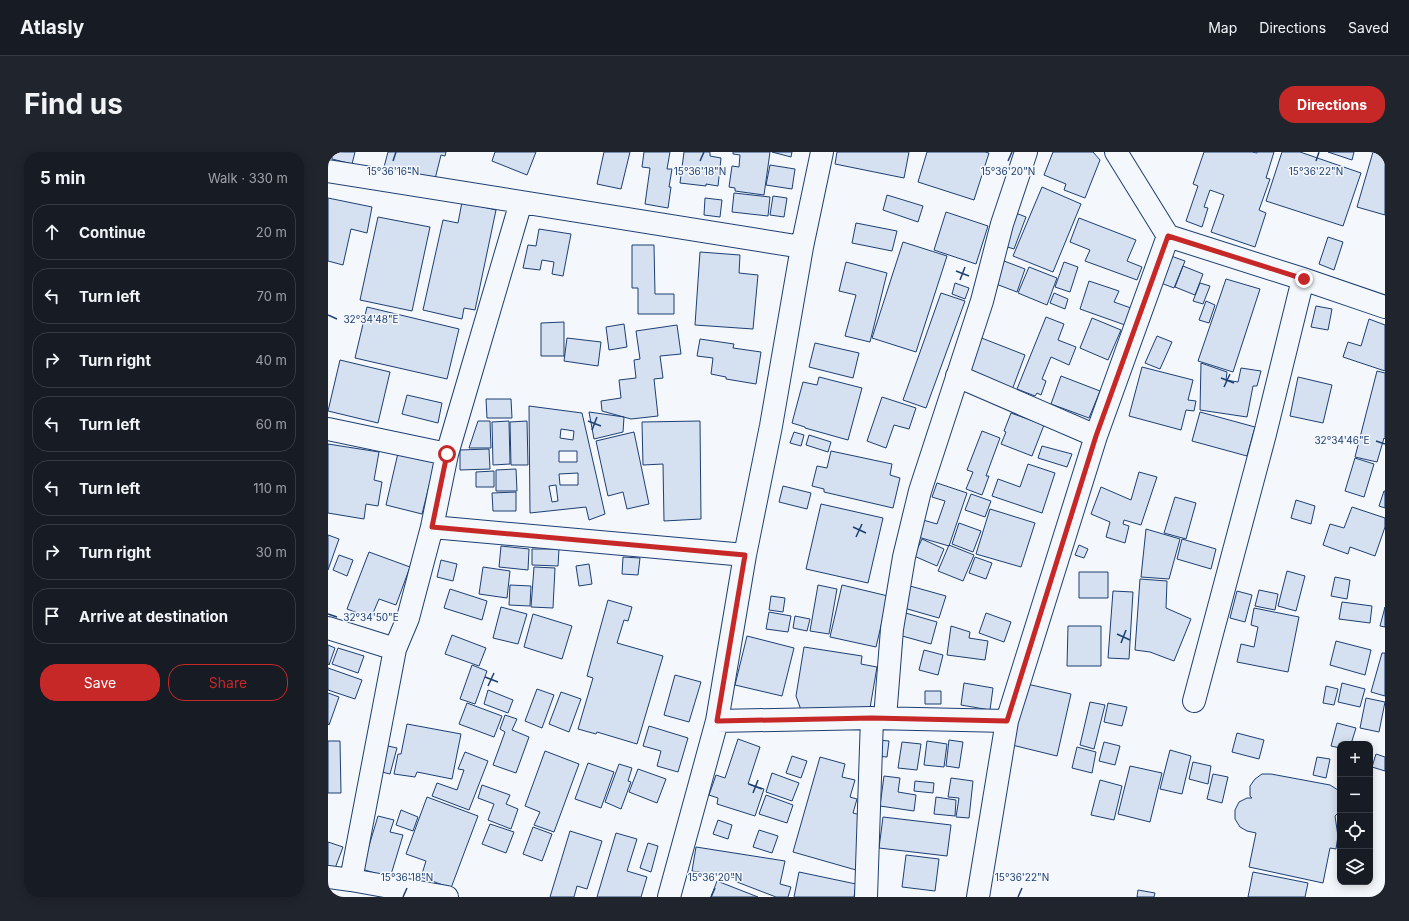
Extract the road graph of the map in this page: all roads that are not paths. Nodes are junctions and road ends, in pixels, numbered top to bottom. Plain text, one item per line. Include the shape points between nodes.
1 (822, 152) edge
2 (1026, 152) edge
3 (1116, 152) edge
4 (328, 171) edge
5 (521, 202) junction
6 (1168, 236) junction
7 (802, 246) junction
8 (1304, 279) junction
9 (1385, 307) edge
10 (957, 376) junction
11 (328, 429) edge
12 (1096, 436) junction
13 (447, 454) junction
14 (432, 527) junction
15 (745, 555) junction
16 (328, 628) edge
17 (395, 649) junction
18 (1194, 702) dead end
19 (878, 718) junction
20 (717, 721) junction
21 (1007, 721) junction
22 (328, 877) edge
23 (351, 880) junction
24 (447, 897) edge
25 (669, 897) edge
26 (866, 897) edge
27 (978, 897) edge

1 - 7 street
2 - 10 street
3 - 6 street
4 - 5 street
5 - 7 street
5 - 13 street
6 - 8 street
6 - 12 street
7 - 15 street via 771,426
8 - 9 street
8 - 18 street
10 - 12 street
10 - 19 street via 920,491 904,557
11 - 13 street
12 - 21 street
13 - 14 street
14 - 15 street
14 - 17 street via 408,618
15 - 20 street
16 - 17 street
17 - 23 street
19 - 20 street
19 - 21 street
19 - 26 street
20 - 25 street
21 - 27 street
22 - 23 street
23 - 24 street

